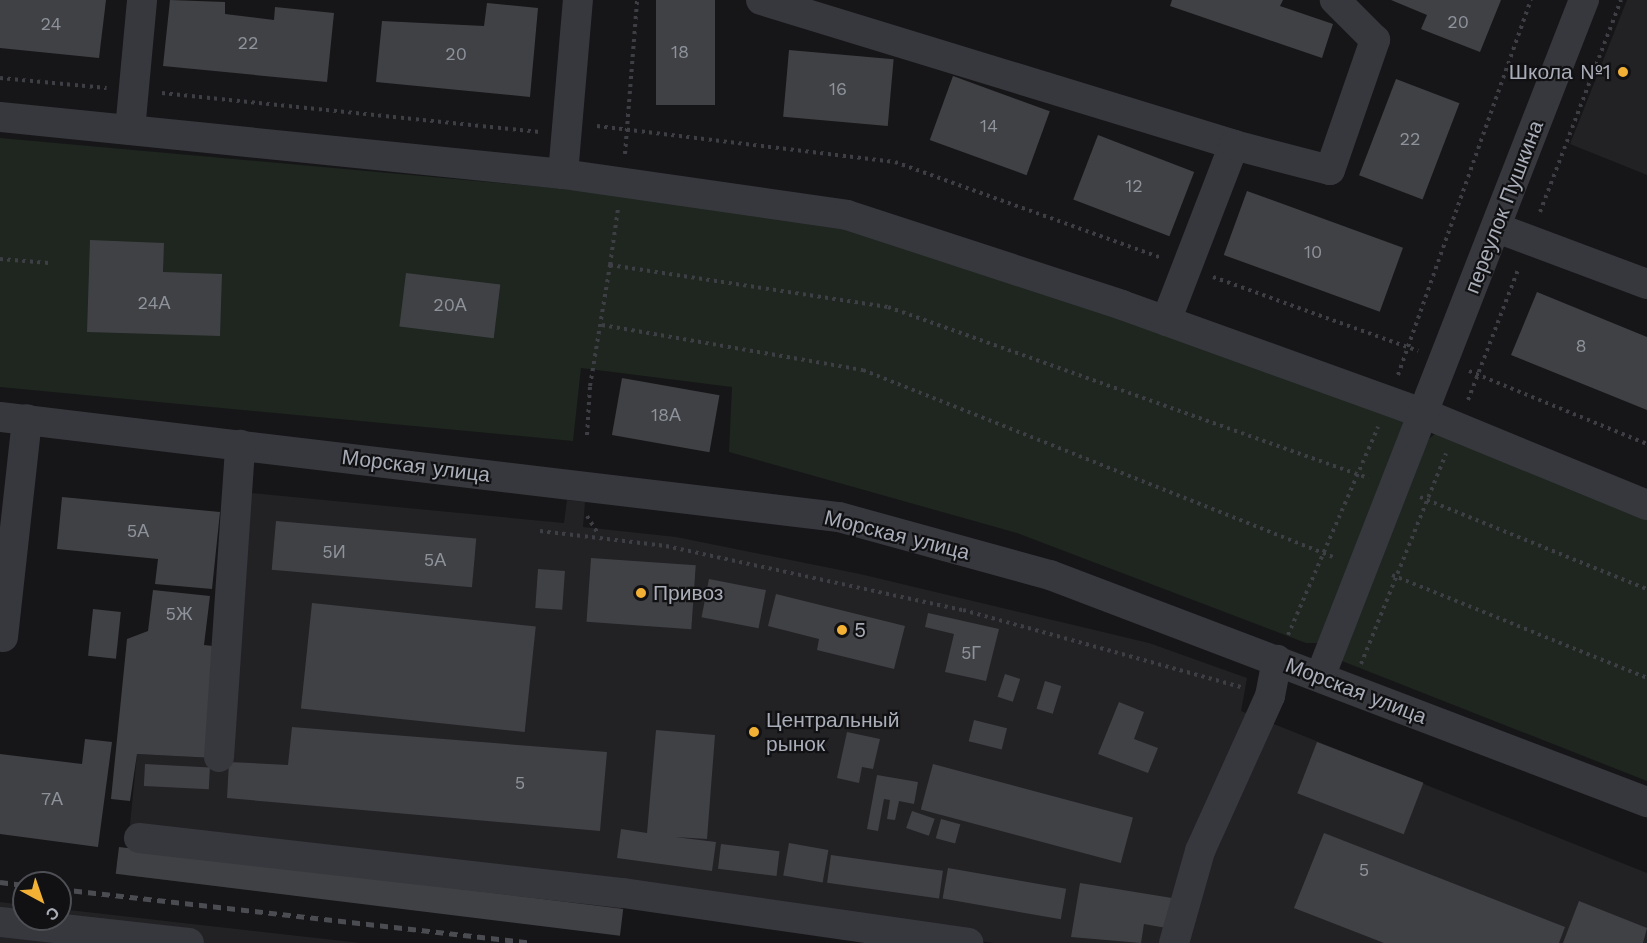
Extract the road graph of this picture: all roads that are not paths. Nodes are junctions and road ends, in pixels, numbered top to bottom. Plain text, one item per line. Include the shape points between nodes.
1 (142, 0) edge
2 (578, 0) edge
3 (761, 0) edge
4 (1335, 0) edge
5 (1584, 0) edge
6 (0, 117) edge
7 (130, 130) junction
8 (1234, 145) junction
9 (563, 174) junction
10 (1497, 228) junction
11 (1647, 284) edge
12 (1166, 321) junction
13 (1425, 414) junction
14 (13, 418) edge
15 (240, 445) junction
16 (1647, 505) edge
17 (3, 637) dead end
18 (1276, 660) junction
19 (1320, 677) junction
20 (219, 757) dead end
21 (1647, 802) edge
22 (139, 838) dead end
23 (0, 922) edge
24 (189, 943) edge
25 (968, 943) edge
26 (1174, 943) edge

1 - 7 street
2 - 9 street
3 - 8 street
4 - 8 street via 1375,40 1330,170
5 - 10 street, переулок Пушкина
6 - 7 street
7 - 9 street
8 - 12 street
9 - 12 street via 847,215
10 - 11 street
10 - 13 street, переулок Пушкина
12 - 13 street
13 - 16 street
13 - 19 street, переулок Пушкина
14 - 15 street, Морская улица
14 - 17 street
15 - 18 street, Морская улица via 838,517 1050,575
15 - 20 street
18 - 19 street, Морская улица
18 - 26 street via 1270,696 1200,851
19 - 21 street, Морская улица
22 - 25 street via 623,893
23 - 24 street

